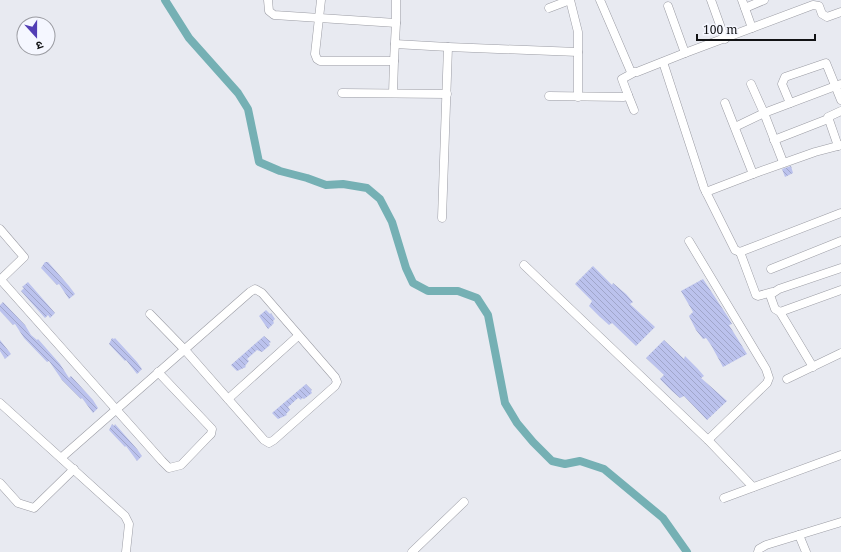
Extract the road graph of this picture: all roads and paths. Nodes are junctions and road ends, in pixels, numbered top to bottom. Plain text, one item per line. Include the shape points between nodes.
1 (268, 0) edge
2 (320, 0) edge
3 (396, 0) edge
4 (570, 0) edge
5 (600, 0) edge
6 (711, 0) edge
7 (764, 0) edge
8 (743, 4) edge
9 (668, 6) dead end
10 (549, 8) dead end
11 (841, 12) edge
12 (320, 19) junction
13 (396, 23) junction
14 (752, 28) junction
15 (725, 38) junction
16 (394, 44) junction
17 (448, 47) junction
18 (578, 52) junction
19 (685, 54) junction
20 (394, 61) junction
21 (663, 62) junction
22 (634, 73) junction
23 (751, 84) dead end
24 (839, 85) edge
25 (342, 93) dead end
26 (393, 94) junction
27 (447, 94) junction
28 (628, 95) junction
29 (549, 96) dead end
30 (578, 97) junction
31 (841, 100) edge
32 (725, 103) dead end
33 (790, 103) junction
34 (634, 110) dead end
35 (841, 111) edge
36 (764, 114) junction
37 (828, 119) junction
38 (735, 127) junction
39 (774, 140) junction
40 (839, 146) edge
41 (783, 162) junction
42 (753, 174) junction
43 (706, 192) junction
44 (841, 212) edge
45 (442, 218) dead end
46 (0, 229) edge
47 (689, 241) dead end
48 (841, 241) edge
49 (740, 252) junction
50 (524, 265) dead end
51 (841, 268) edge
52 (771, 269) dead end
53 (0, 280) edge
54 (841, 290) edge
55 (772, 292) junction
56 (780, 312) junction
57 (150, 314) dead end
58 (298, 336) junction
59 (185, 350) junction
60 (841, 353) edge
61 (813, 367) junction
62 (158, 372) junction
63 (787, 379) dead end
64 (228, 399) junction
65 (0, 403) edge
66 (116, 408) junction
67 (708, 440) junction
68 (841, 454) edge
69 (61, 458) junction
70 (74, 469) junction
71 (0, 483) edge
72 (753, 487) junction
73 (724, 498) dead end
74 (464, 502) dead end
75 (841, 522) edge
76 (799, 535) junction
77 (416, 551) edge
78 (126, 552) edge
79 (758, 552) edge
80 (806, 552) edge

1 - 12 street via 269,11 274,15
2 - 12 street
3 - 13 street
4 - 10 street
4 - 18 street via 578,28
5 - 22 street via 629,69
6 - 15 street
7 - 8 street
8 - 14 street
9 - 19 street
11 - 14 street via 826,17 819,6 813,5
12 - 13 street
12 - 20 street via 315,54 320,61
13 - 16 street
14 - 15 street
15 - 19 street
16 - 17 street
16 - 20 street
17 - 18 street
17 - 27 street
18 - 30 street
19 - 21 street
20 - 26 street
21 - 22 street
21 - 43 street
22 - 28 street via 622,79
23 - 36 street
24 - 31 street
24 - 33 street
24 - 33 street via 826,63 785,77 782,84
25 - 26 street
26 - 27 street
27 - 45 street
28 - 30 street via 619,98
28 - 34 street
29 - 30 street
32 - 38 street
33 - 36 street
35 - 37 street via 830,115
36 - 38 street
36 - 39 street
37 - 39 street
37 - 40 street
38 - 42 street
39 - 41 street
40 - 41 street
41 - 42 street
42 - 43 street
43 - 49 street via 732,248
44 - 49 street
46 - 53 street via 24,257
47 - 67 street via 769,378 767,383
48 - 52 street
49 - 55 street via 756,295
50 - 67 street
51 - 55 street
53 - 66 street
54 - 56 street
55 - 56 street via 770,295 775,308
56 - 61 street
57 - 59 street
58 - 59 street via 262,292 255,290
58 - 64 street
58 - 64 street via 335,377 335,386 269,442 264,440
59 - 62 street
59 - 64 street
60 - 61 street
61 - 63 street
62 - 66 street
62 - 66 street via 212,429 211,434 181,465 169,468
65 - 69 street
66 - 69 street
67 - 72 street
68 - 72 street
69 - 70 street
70 - 71 street via 34,508 18,503
70 - 78 street via 126,516 129,524
72 - 73 street
74 - 77 street
75 - 76 street
76 - 79 street via 766,546
76 - 80 street

